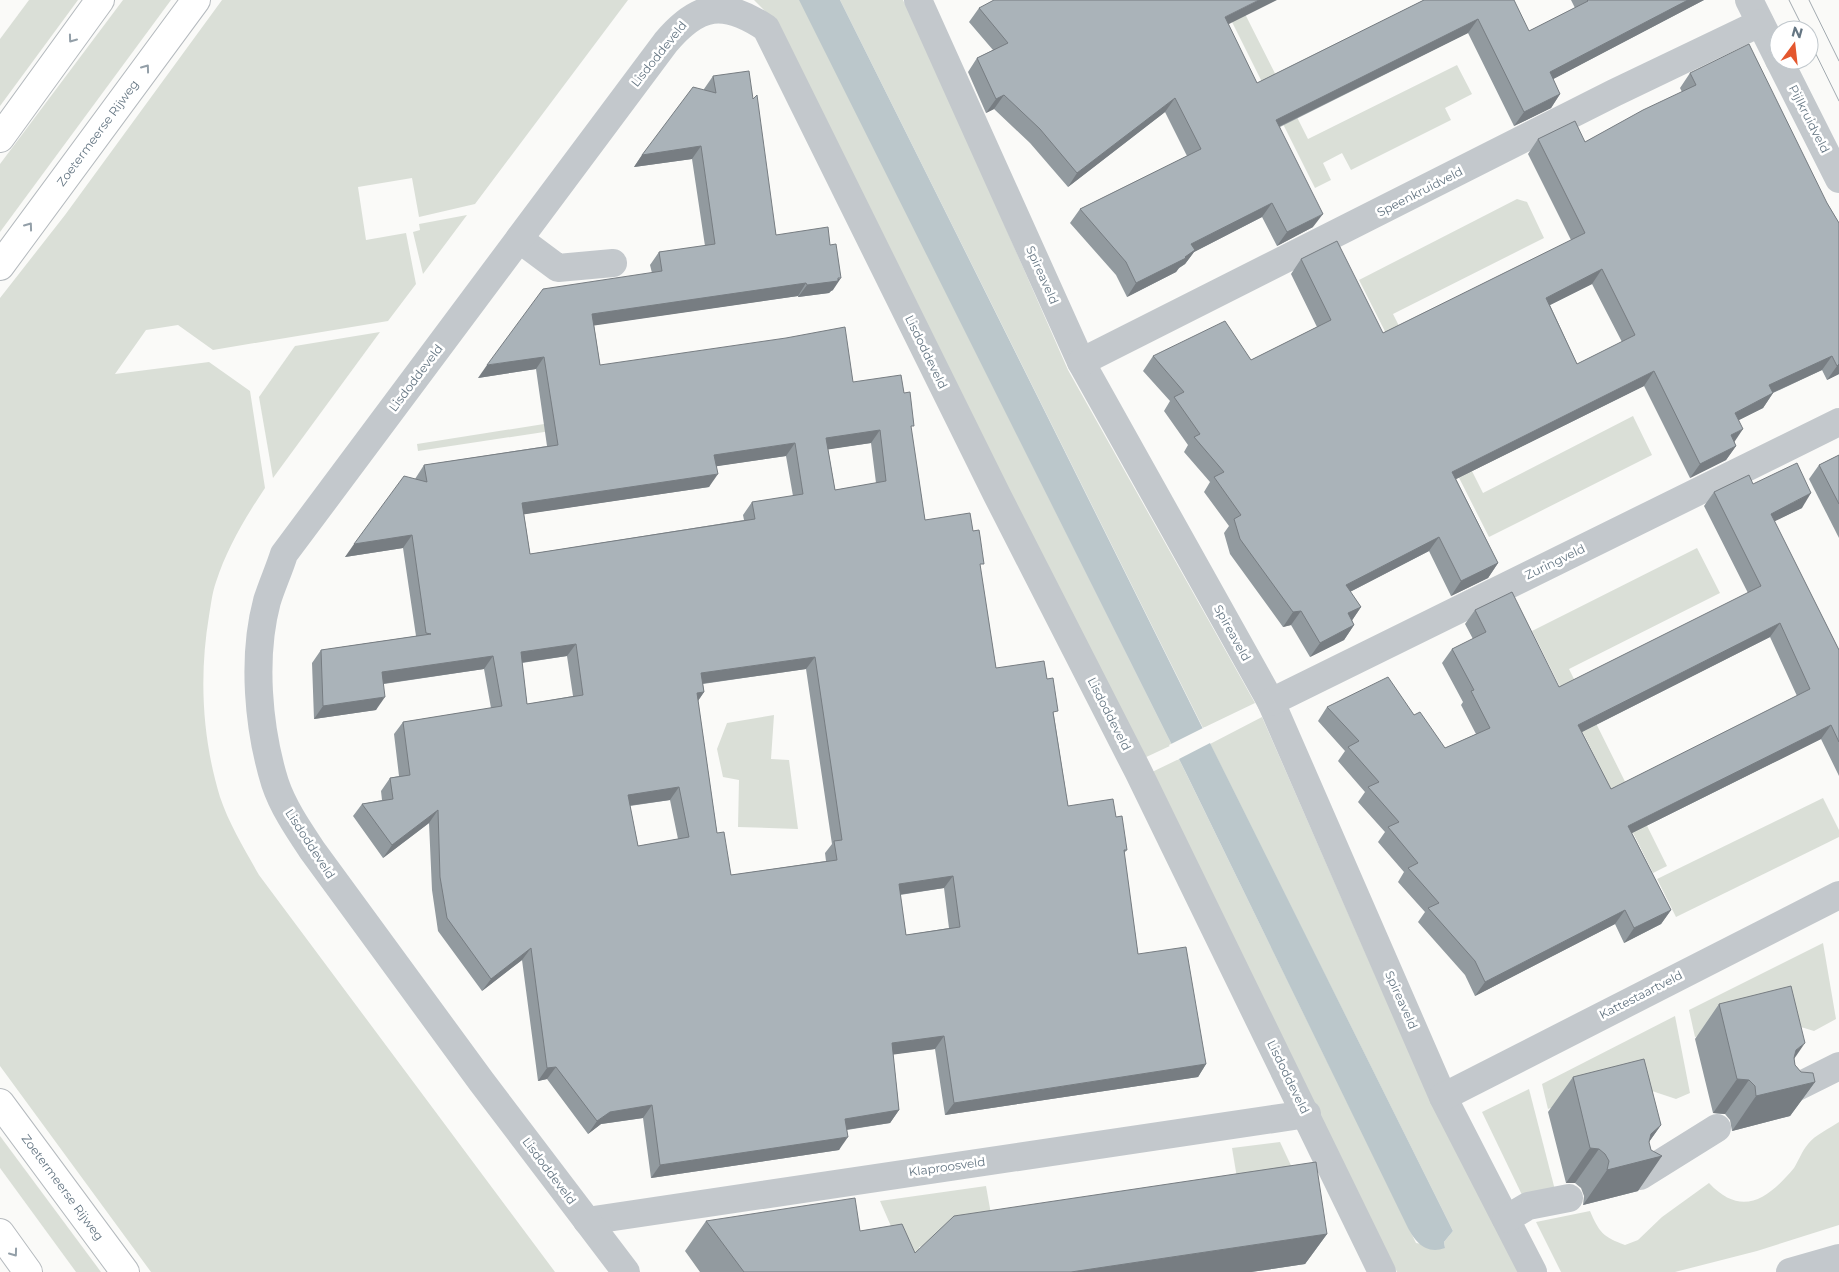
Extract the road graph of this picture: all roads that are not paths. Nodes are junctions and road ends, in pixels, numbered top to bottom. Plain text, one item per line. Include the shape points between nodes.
1 (100, 0) edge
2 (196, 0) edge
3 (925, 2) edge
4 (1755, 11) edge
5 (1769, 40) edge
6 (1784, 70) edge
7 (0, 138) edge
8 (1839, 179) edge
9 (519, 239) junction
10 (613, 263) dead end
11 (0, 266) edge
12 (1081, 362) junction
13 (1839, 422) edge
14 (1271, 702) junction
15 (1839, 895) edge
16 (1839, 1066) edge
17 (1785, 1093) edge
18 (1443, 1097) junction
19 (0, 1103) edge
20 (1306, 1114) junction
21 (1717, 1128) dead end
22 (1640, 1176) edge
23 (1569, 1198) dead end
24 (1506, 1219) junction
25 (587, 1221) junction
26 (0, 1233) edge
27 (1839, 1258) edge
28 (28, 1272) edge
29 (125, 1272) edge
30 (626, 1272) edge
31 (1382, 1272) edge
32 (1533, 1272) edge
33 (1790, 1272) edge

1 -> 7 main road
11 -> 2 main road, Zoetermeerse Rijweg
3 - 12 street, Spireaveld
4 - 5 street, Pijlkruidveld
4 - 12 street, Speenkruidveld via 1614,93
6 - 8 street, Pijlkruidveld
9 - 10 street via 558,268
9 - 20 street, Lisdoddeveld via 666,42 694,13 720,6 738,9 766,28
9 - 25 street, Lisdoddeveld via 284,554 267,602 259,656 259,695 263,731 276,784 292,820
12 - 14 street, Spireaveld
13 - 14 street, Zuringveld
14 - 18 street, Spireaveld
15 - 18 street, Kattestaartveld
16 - 17 street
18 - 24 street, Spireaveld
19 - 29 main road, Zoetermeerse Rijweg
20 - 25 street, Klaproosveld
20 - 31 street, Lisdoddeveld
21 - 22 street
23 - 24 street via 1528,1206
24 - 32 street, Spireaveld
25 - 30 street, Lisdoddeveld
26 -> 28 main road
27 - 33 street

